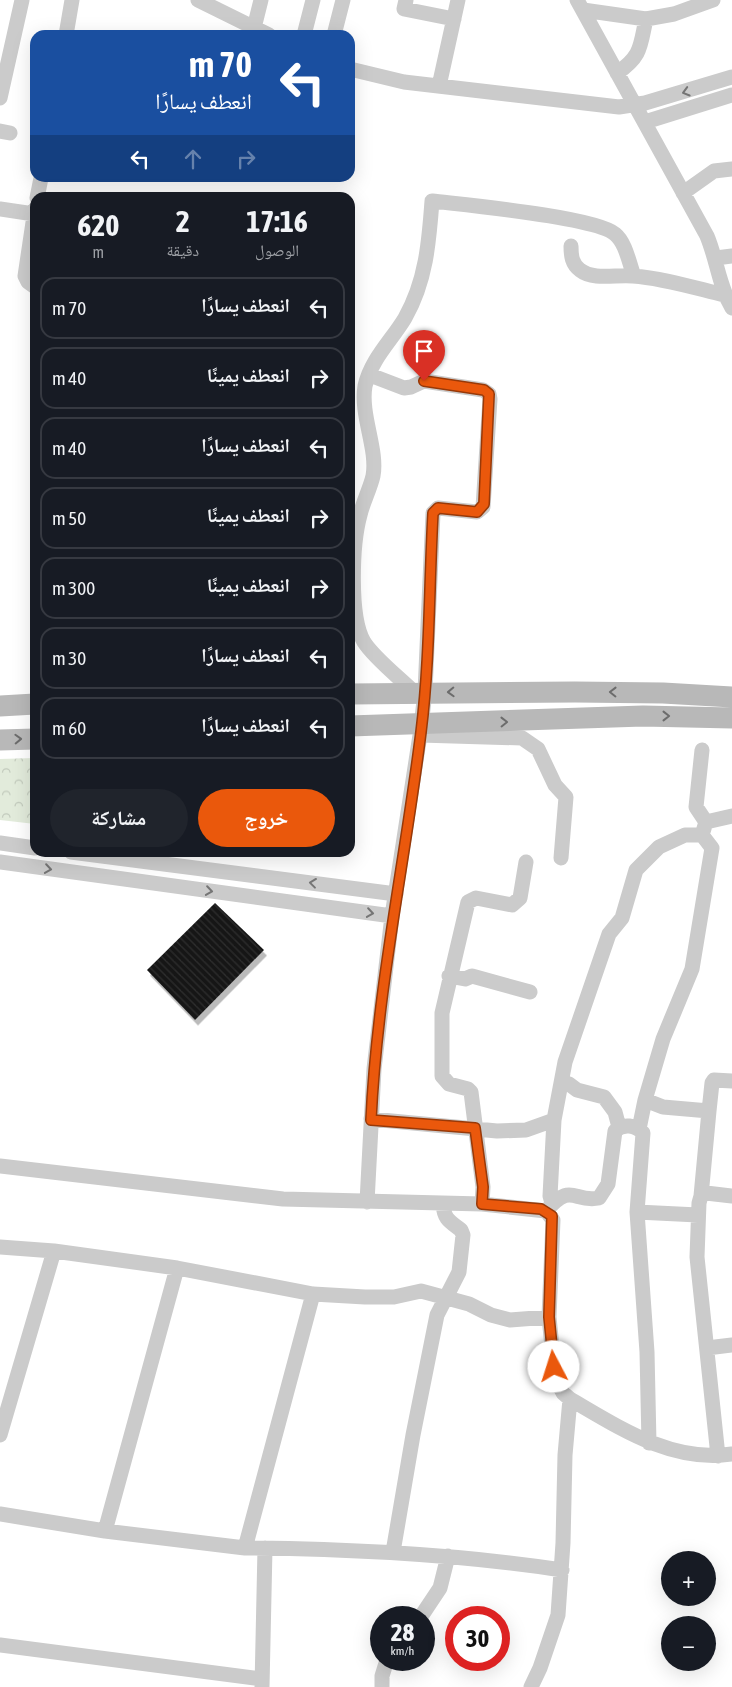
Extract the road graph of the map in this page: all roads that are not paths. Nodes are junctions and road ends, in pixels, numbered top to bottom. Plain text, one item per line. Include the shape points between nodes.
1 (22, 0) edge
2 (72, 0) edge
3 (198, 0) edge
4 (261, 0) edge
5 (313, 0) edge
6 (343, 0) edge
7 (406, 0) edge
8 (458, 0) edge
9 (714, 0) edge
10 (580, 5) edge
11 (454, 19) junction
12 (646, 19) junction
13 (254, 28) junction
14 (67, 30) edge
15 (258, 30) edge
16 (305, 30) edge
17 (335, 30) edge
18 (355, 70) edge
19 (617, 72) junction
20 (732, 77) edge
21 (439, 86) junction
22 (732, 95) edge
23 (0, 98) edge
24 (635, 105) junction
25 (645, 122) junction
26 (732, 169) edge
27 (683, 193) junction
28 (0, 209) edge
29 (30, 211) edge
30 (30, 244) edge
31 (571, 246) dead end
32 (732, 256) edge
33 (716, 258) junction
34 (634, 276) junction
35 (30, 283) edge
36 (728, 301) edge
37 (370, 375) junction
38 (355, 559) edge
39 (355, 615) edge
40 (420, 692) junction
41 (30, 693) edge
42 (355, 694) edge
43 (0, 697) edge
44 (732, 697) edge
45 (30, 704) edge
46 (0, 706) edge
47 (732, 718) edge
48 (355, 726) edge
49 (421, 729) junction
50 (30, 739) edge
51 (0, 740) edge
52 (702, 750) dead end
53 (732, 816) edge
54 (704, 829) junction
55 (0, 844) edge
56 (30, 847) edge
57 (110, 857) edge
58 (561, 858) dead end
59 (0, 862) edge
60 (526, 862) dead end
61 (396, 894) junction
62 (392, 916) junction
63 (449, 976) junction
64 (530, 992) dead end
65 (732, 1080) edge
66 (562, 1083) junction
67 (645, 1100) junction
68 (709, 1111) junction
69 (371, 1120) junction
70 (554, 1120) junction
71 (619, 1127) junction
72 (475, 1128) junction
73 (640, 1129) junction
74 (0, 1166) edge
75 (701, 1196) junction
76 (732, 1196) edge
77 (367, 1202) junction
78 (443, 1204) junction
79 (482, 1204) junction
80 (549, 1207) junction
81 (638, 1212) junction
82 (698, 1215) junction
83 (0, 1247) edge
84 (54, 1251) junction
85 (177, 1268) junction
86 (313, 1294) junction
87 (446, 1296) junction
88 (549, 1317) junction
89 (732, 1346) edge
90 (707, 1348) junction
91 (570, 1400) junction
92 (0, 1435) edge
93 (649, 1443) junction
94 (725, 1455) edge
95 (0, 1514) edge
96 (105, 1531) junction
97 (245, 1548) junction
98 (266, 1548) junction
99 (393, 1552) junction
100 (448, 1556) junction
101 (562, 1570) junction
102 (428, 1606) edge
103 (0, 1645) edge
104 (384, 1671) edge
105 (262, 1683) edge
106 (382, 1687) edge
107 (531, 1687) edge

1 - 23 street
2 - 14 street
3 - 13 street
4 - 13 street
5 - 16 street
6 - 17 street
7 - 11 street via 404,9
8 - 11 street
9 - 12 street via 674,14
10 - 12 street
10 - 19 street
11 - 21 street
12 - 19 street via 633,62
13 - 15 street
18 - 21 street via 404,82
19 - 24 street
20 -> 24 street
21 - 24 street via 603,106
22 - 25 street
24 - 25 street
25 - 27 street
26 - 27 street via 714,172
27 - 33 street
28 - 29 street
30 - 35 street via 25,276
31 - 34 street via 572,260 588,274
32 - 33 street
33 - 36 street
34 - 36 street
34 - 37 street via 622,242 606,228 535,214 432,201 426,264 416,294 404,319 383,346
37 - 38 street via 365,385 364,406 373,475 359,517
37 - 40 street via 404,388 424,381 484,390 490,399 483,507 477,512 438,508 433,511
39 - 40 street via 365,643
40 - 42 street
44 -> 40 street via 663,693
40 - 49 street
41 - 43 street
45 - 46 street
49 -> 47 street via 643,716
48 - 49 street
49 - 58 street via 516,737 534,744 542,754 555,785 566,797
49 - 61 street
51 -> 50 street
52 - 54 street via 696,807
53 - 54 street
54 - 66 street via 658,847 636,870 622,918 609,934 602,952 565,1062
54 - 67 street via 712,848 692,969 663,1038
55 - 56 street
61 -> 57 street
59 -> 62 street
60 - 63 street via 517,902 512,905 476,898 468,902
61 - 62 street
62 - 69 street
63 - 64 street via 465,979 472,976
63 - 72 street via 442,1013 442,1076 448,1084 470,1092
65 - 68 street via 714,1080
66 - 70 street
66 - 71 street via 604,1097 615,1112
67 - 68 street via 662,1107
67 - 73 street
68 - 75 street
69 - 72 street
69 - 77 street
70 - 72 street via 526,1130
70 - 80 street
71 - 73 street
71 - 80 street via 613,1137 608,1184 602,1195 596,1199 567,1195
72 - 79 street via 483,1187
73 - 81 street via 644,1139
74 - 77 street via 283,1199
75 - 76 street via 706,1193
75 - 82 street
77 - 78 street
78 - 79 street
78 - 87 street via 444,1216 461,1230 462,1235 459,1272
79 - 80 street
80 - 88 street via 554,1220
81 - 82 street
81 - 93 street
82 - 90 street via 697,1258
83 - 84 street
84 - 85 street
84 - 92 street
85 - 86 street
85 - 96 street
86 - 87 street via 365,1297 422,1291
86 - 97 street
87 - 88 street via 510,1320
87 - 99 street via 437,1315 422,1387
88 - 91 street via 555,1377 563,1394
89 - 90 street
90 - 94 street
91 - 93 street
91 - 101 street
93 - 94 street via 684,1453
95 - 96 street
96 - 97 street
97 - 98 street
98 - 99 street
98 - 105 street
99 - 100 street
100 - 101 street
100 - 102 street via 440,1588
101 - 107 street via 558,1615
103 - 105 street
104 - 106 street

